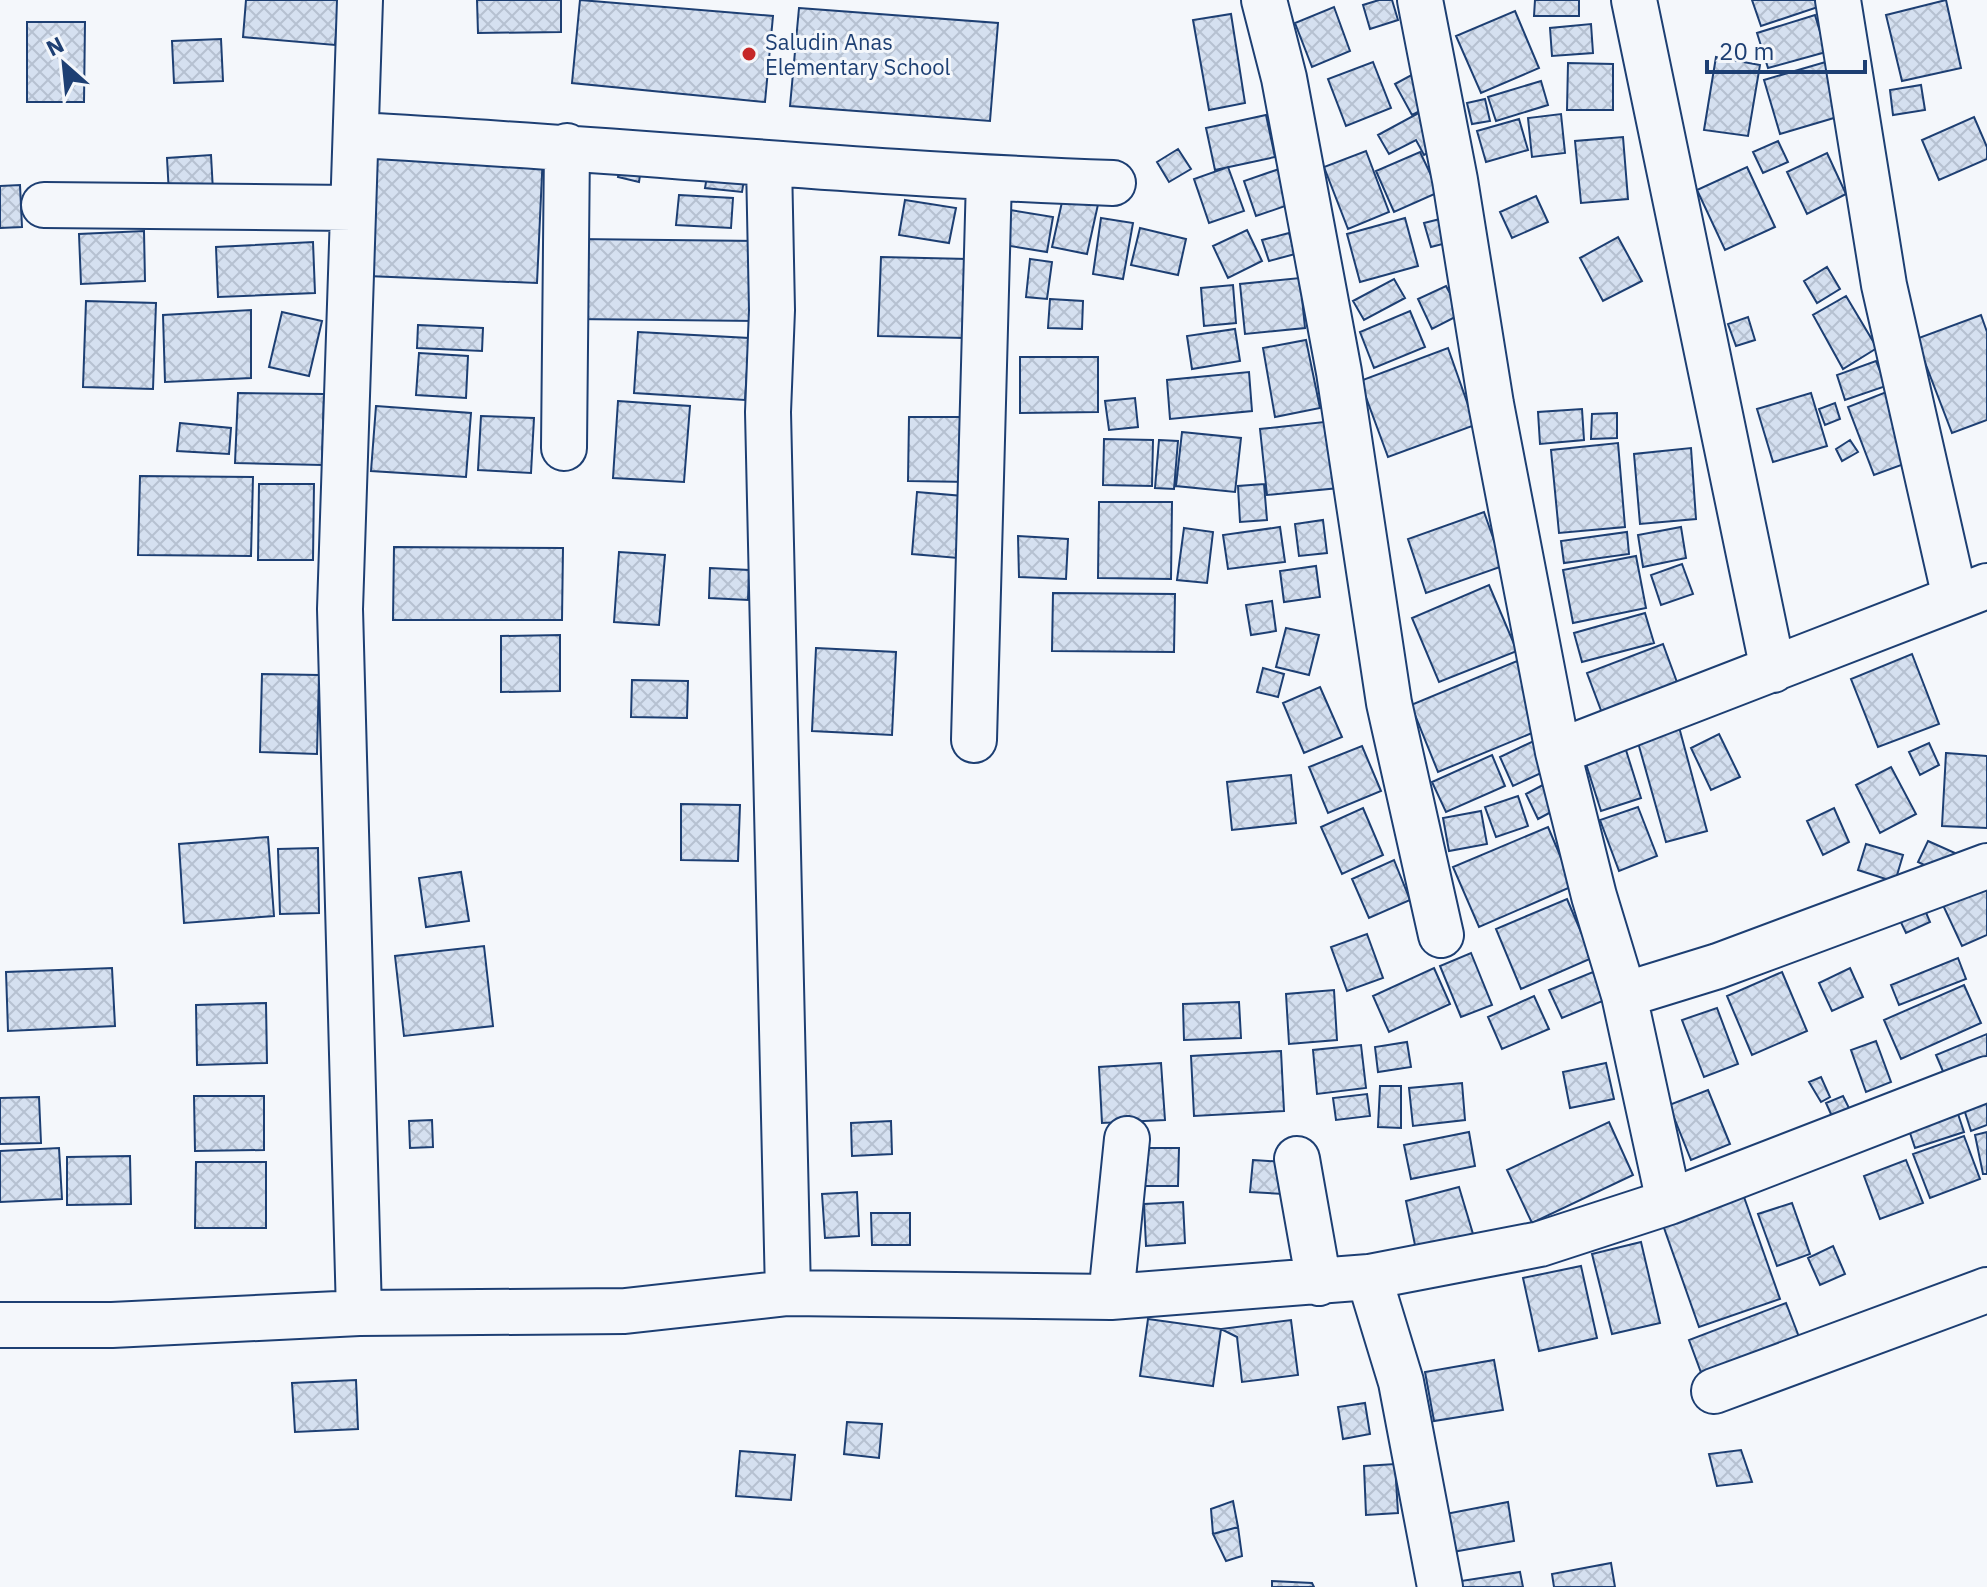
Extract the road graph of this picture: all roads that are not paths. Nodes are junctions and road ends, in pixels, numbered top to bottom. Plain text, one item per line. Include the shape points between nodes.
1 (360, 0) edge
2 (1264, 0) edge
3 (1420, 0) edge
4 (1634, 0) edge
5 (1838, 0) edge
6 (356, 135) junction
7 (567, 146) junction
8 (769, 163) junction
9 (989, 178) junction
10 (1113, 183) dead end
11 (44, 205) dead end
12 (352, 208) junction
13 (564, 448) dead end
14 (1971, 592) edge
15 (1773, 670) junction
16 (974, 740) dead end
17 (1558, 752) junction
18 (1987, 866) edge
19 (1441, 935) dead end
20 (1624, 995) junction
21 (1987, 1079) edge
22 (1127, 1139) dead end
23 (1297, 1159) dead end
24 (1669, 1202) junction
25 (1369, 1277) junction
26 (1319, 1283) junction
27 (1987, 1290) edge
28 (788, 1293) junction
29 (1111, 1297) junction
30 (359, 1313) junction
31 (0, 1325) edge
32 (1714, 1391) dead end
33 (1440, 1587) edge

1 - 6 street
2 - 19 street via 1284,78 1339,372 1389,703
3 - 17 street
4 - 15 street
5 - 14 street via 1884,285
6 - 7 street
6 - 12 street
7 - 8 street
7 - 13 street
8 - 9 street
8 - 28 street via 768,412
9 - 10 street
9 - 16 street
11 - 12 street
12 - 30 street via 340,609
14 - 15 street
15 - 17 street
17 - 20 street
18 - 20 street via 1718,966
20 - 24 street
21 - 24 street
22 - 29 street
23 - 26 street
24 - 25 street via 1540,1244
25 - 26 street
25 - 33 street via 1401,1382
26 - 29 street
27 - 32 street
28 - 29 street
28 - 30 street via 625,1311
30 - 31 street

